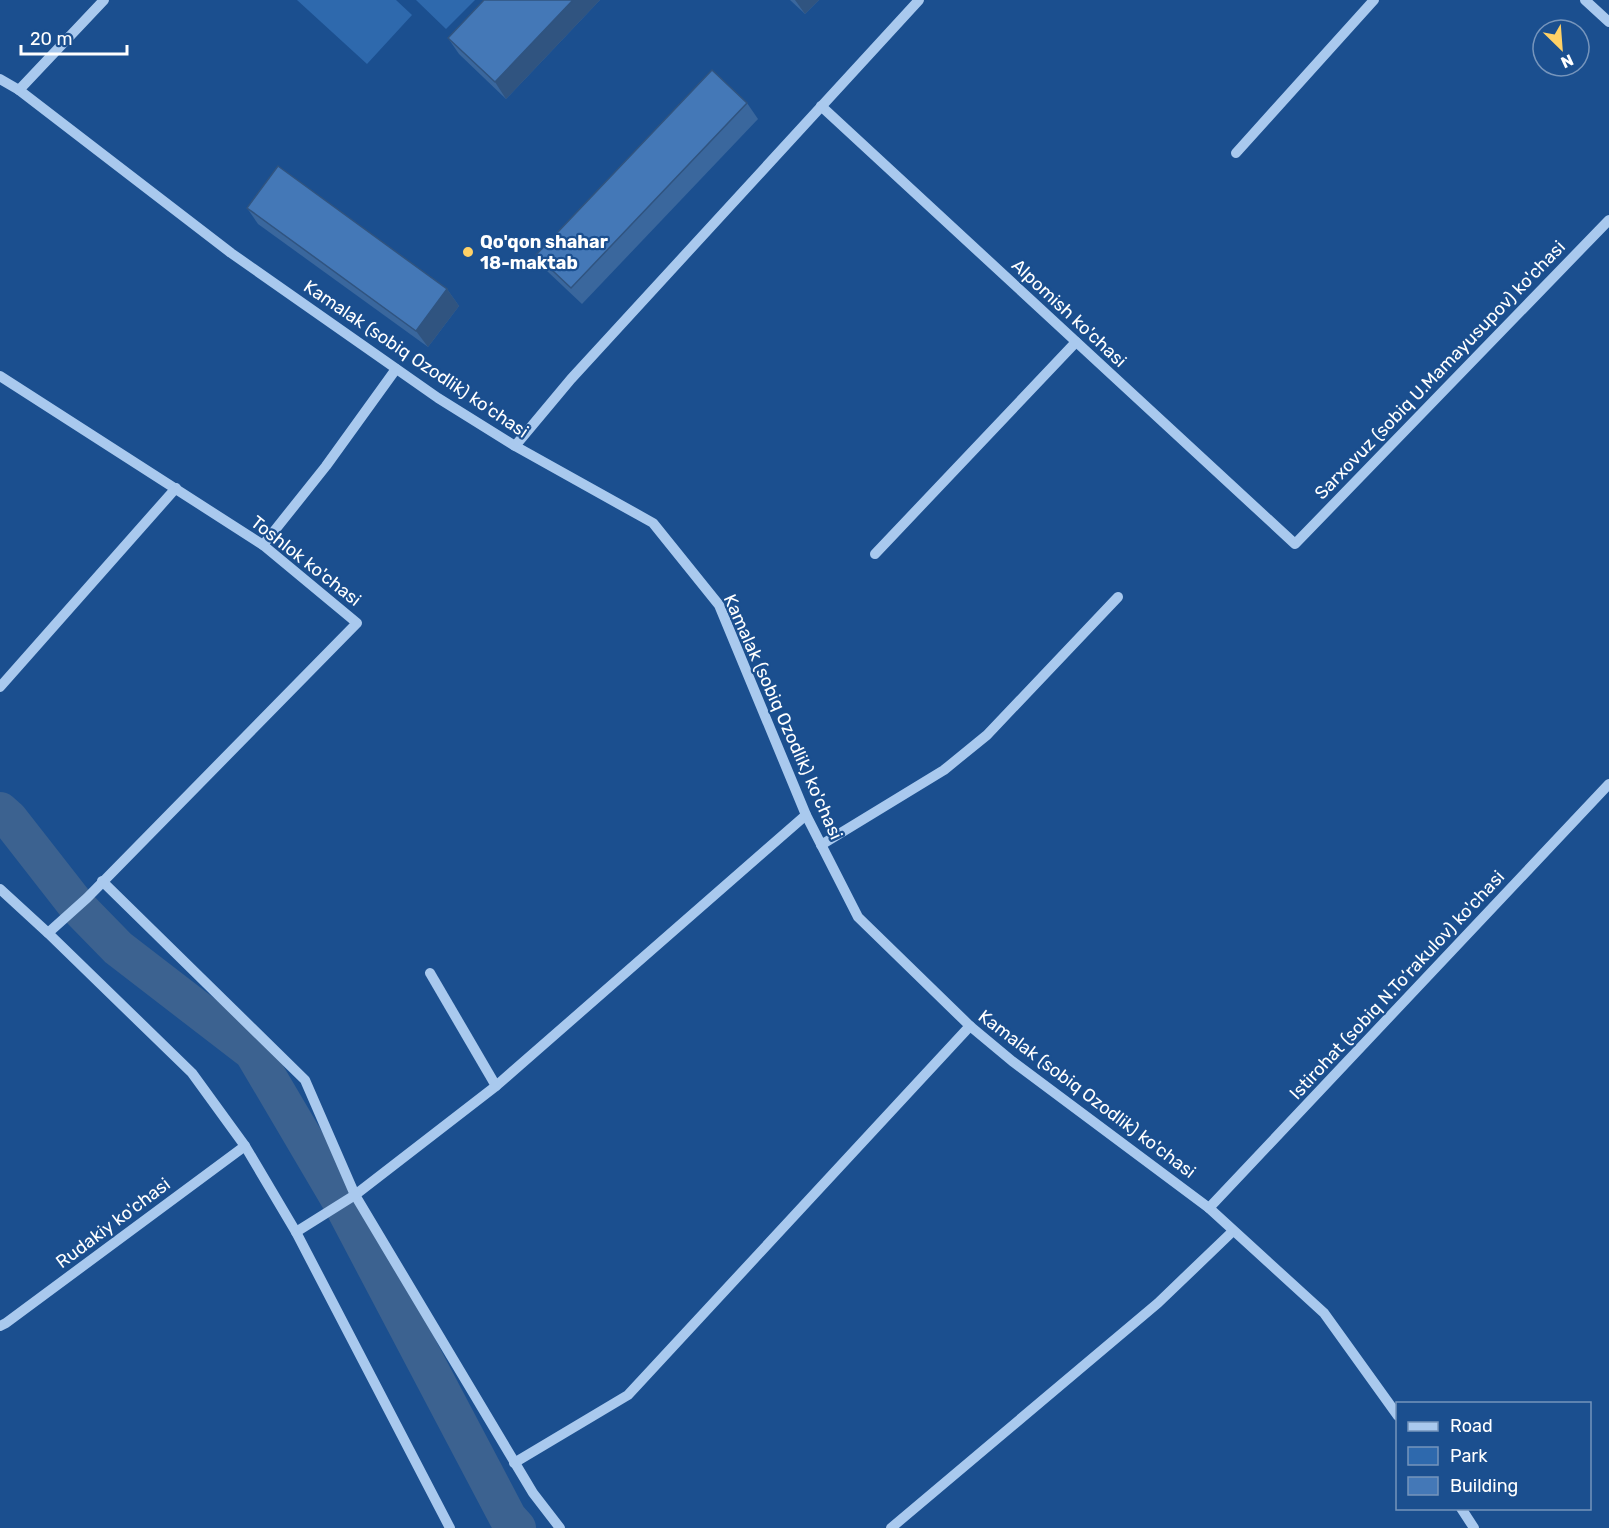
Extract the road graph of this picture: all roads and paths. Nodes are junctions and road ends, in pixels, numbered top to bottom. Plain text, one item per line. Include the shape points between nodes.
1 (104, 0) edge
2 (918, 0) edge
3 (1374, 0) edge
4 (1585, 0) edge
5 (1609, 22) edge
6 (0, 79) edge
7 (19, 90) junction
8 (821, 106) junction
9 (1236, 153) dead end
10 (1609, 220) edge
11 (1076, 342) junction
12 (396, 369) junction
13 (0, 376) edge
14 (515, 446) junction
15 (176, 488) junction
16 (1294, 544) joint
17 (263, 545) junction
18 (875, 554) dead end
19 (1118, 597) dead end
20 (0, 687) edge
21 (1609, 784) edge
22 (806, 815) junction
23 (821, 845) junction
24 (102, 881) junction
25 (0, 889) edge
26 (48, 933) junction
27 (430, 973) dead end
28 (970, 1026) junction
29 (496, 1086) junction
30 (245, 1146) junction
31 (355, 1195) junction
32 (1209, 1208) junction
33 (1233, 1231) junction
34 (296, 1232) junction
35 (0, 1326) edge
36 (1396, 1413) edge
37 (514, 1463) junction
38 (1462, 1510) edge
39 (450, 1528) edge
40 (560, 1528) edge
41 (891, 1528) edge
42 (1474, 1528) edge

1 - 7 street
2 - 8 street
3 - 9 street
4 - 5 street
6 - 7 street, Kamalak (sobiq Ozodlik) ko'chasi
7 - 12 street, Kamalak (sobiq Ozodlik) ko'chasi via 231,253
8 - 11 street, Alpomish ko'chasi
8 - 14 street via 571,379
10 - 16 street, Sarxovuz (sobiq U.Mamayusupov) ko'chasi
11 - 16 street, Alpomish ko'chasi
11 - 18 street
12 - 14 street, Kamalak (sobiq Ozodlik) ko'chasi
12 - 17 street
13 - 15 street, Toshlok ko'chasi
14 - 22 street, Kamalak (sobiq Ozodlik) ko'chasi via 653,523 712,596
15 - 17 street, Toshlok ko'chasi
15 - 20 street
17 - 24 street, Toshlok ko'chasi via 357,623
19 - 23 street via 987,735 944,770
21 - 32 street, Istirohat (sobiq N.To‘rakulov) ko'chasi
22 - 23 street, Kamalak (sobiq Ozodlik) ko'chasi
22 - 29 street
23 - 28 street, Kamalak (sobiq Ozodlik) ko'chasi via 858,917
24 - 26 street, Toshlok ko'chasi
24 - 31 street via 305,1080
25 - 26 street
26 - 30 street via 192,1073
27 - 29 street
28 - 32 street, Kamalak (sobiq Ozodlik) ko'chasi
28 - 37 street via 627,1395
29 - 31 street
30 - 34 street
30 - 35 street, Rudakiy ko'chasi
31 - 34 street
31 - 37 street
32 - 33 street, Kamalak (sobiq Ozodlik) ko'chasi
33 - 36 street, Kamalak (sobiq Ozodlik) ko'chasi via 1324,1313
33 - 41 street via 1158,1303
34 - 39 street
37 - 40 street
38 - 42 street

